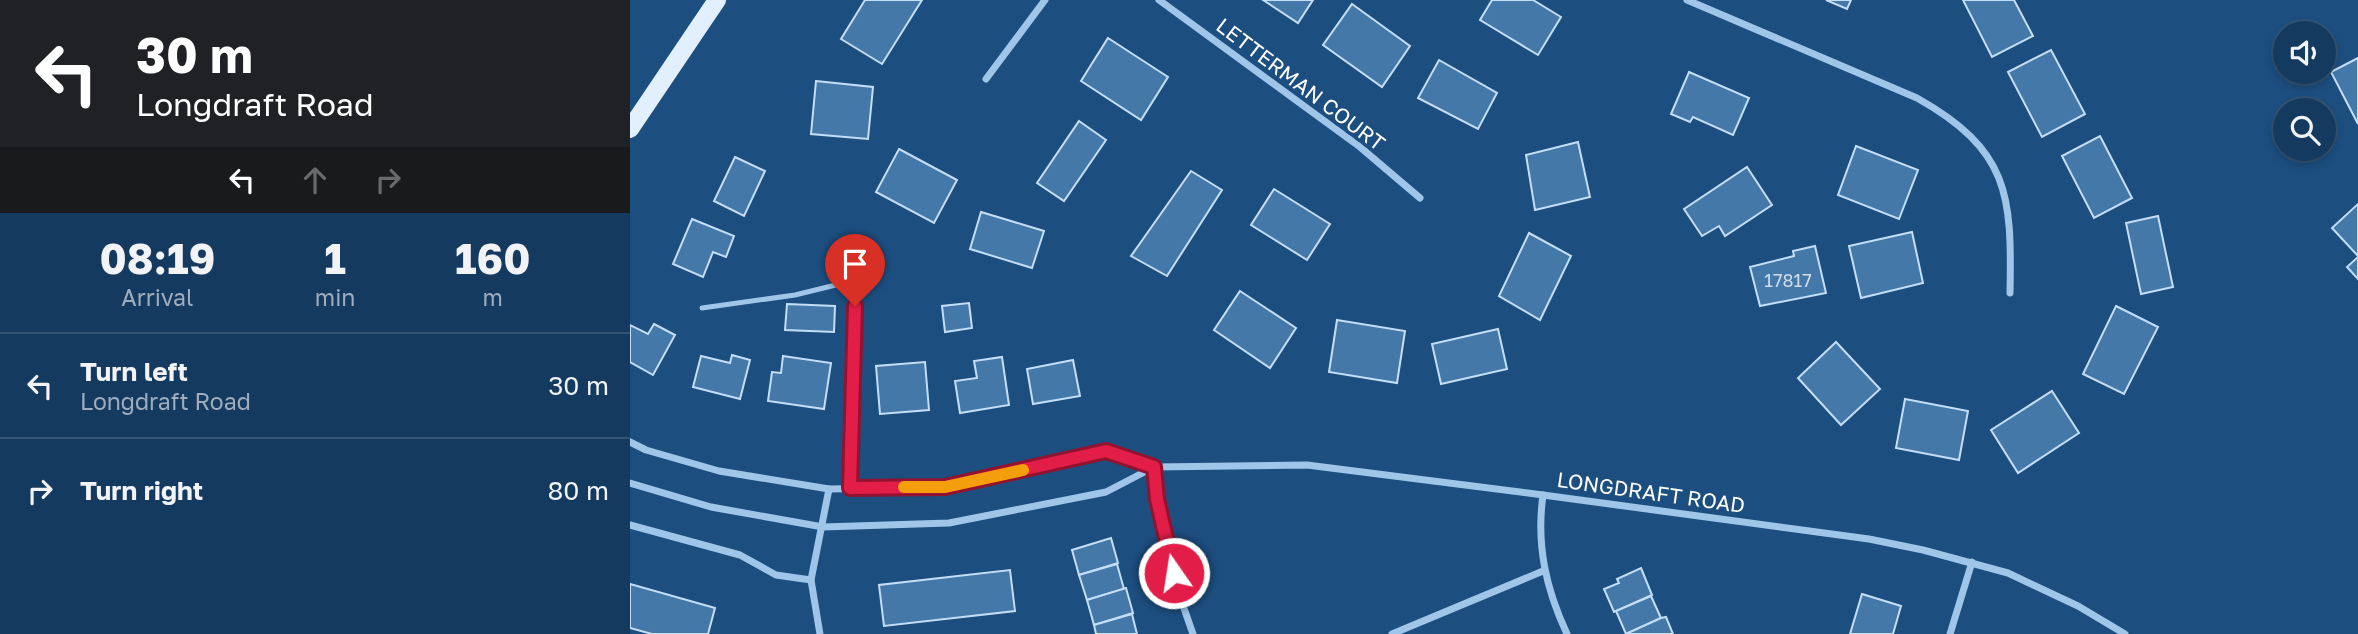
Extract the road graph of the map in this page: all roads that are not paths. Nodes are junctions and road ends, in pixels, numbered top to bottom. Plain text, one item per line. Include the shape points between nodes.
1 (718, 0) edge
2 (1045, 0) edge
3 (1159, 0) edge
4 (1687, 0) edge
5 (986, 79) dead end
6 (630, 129) edge
7 (1420, 198) dead end
8 (2010, 293) dead end
9 (702, 308) dead end
10 (630, 442) edge
11 (1154, 467) junction
12 (630, 483) edge
13 (850, 488) junction
14 (829, 489) junction
15 (1543, 495) junction
16 (630, 525) edge
17 (823, 527) junction
18 (1972, 562) junction
19 (1543, 571) junction
20 (811, 580) junction
21 (820, 634) edge
22 (1193, 634) edge
23 (1392, 634) edge
24 (1567, 634) edge
25 (1950, 634) edge
26 (2125, 634) edge

1 - 6 main road
2 - 5 street
3 - 7 street, LETTERMAN COURT via 1360,147
4 - 8 street via 1917,98 1953,119 1987,154 2000,179 2011,226
9 - 13 lane via 795,295 856,280
10 - 14 street, LONGDRAFT ROAD via 719,471
11 - 13 street, LONGDRAFT ROAD via 1106,451 945,487
11 - 15 street, LONGDRAFT ROAD via 1307,465
11 - 17 street, LONGDRAFT ROAD via 1106,492 949,523
11 - 22 street via 1180,598
12 - 17 street, LONGDRAFT ROAD via 711,507
13 - 14 street, LONGDRAFT ROAD
14 - 17 street
15 - 18 street, LONGDRAFT ROAD via 1869,540
15 - 19 street
16 - 20 street via 740,555 776,575
17 - 20 street
18 - 25 street
18 - 26 street, LONGDRAFT ROAD via 2042,589
19 - 23 street
19 - 24 street
20 - 21 street

